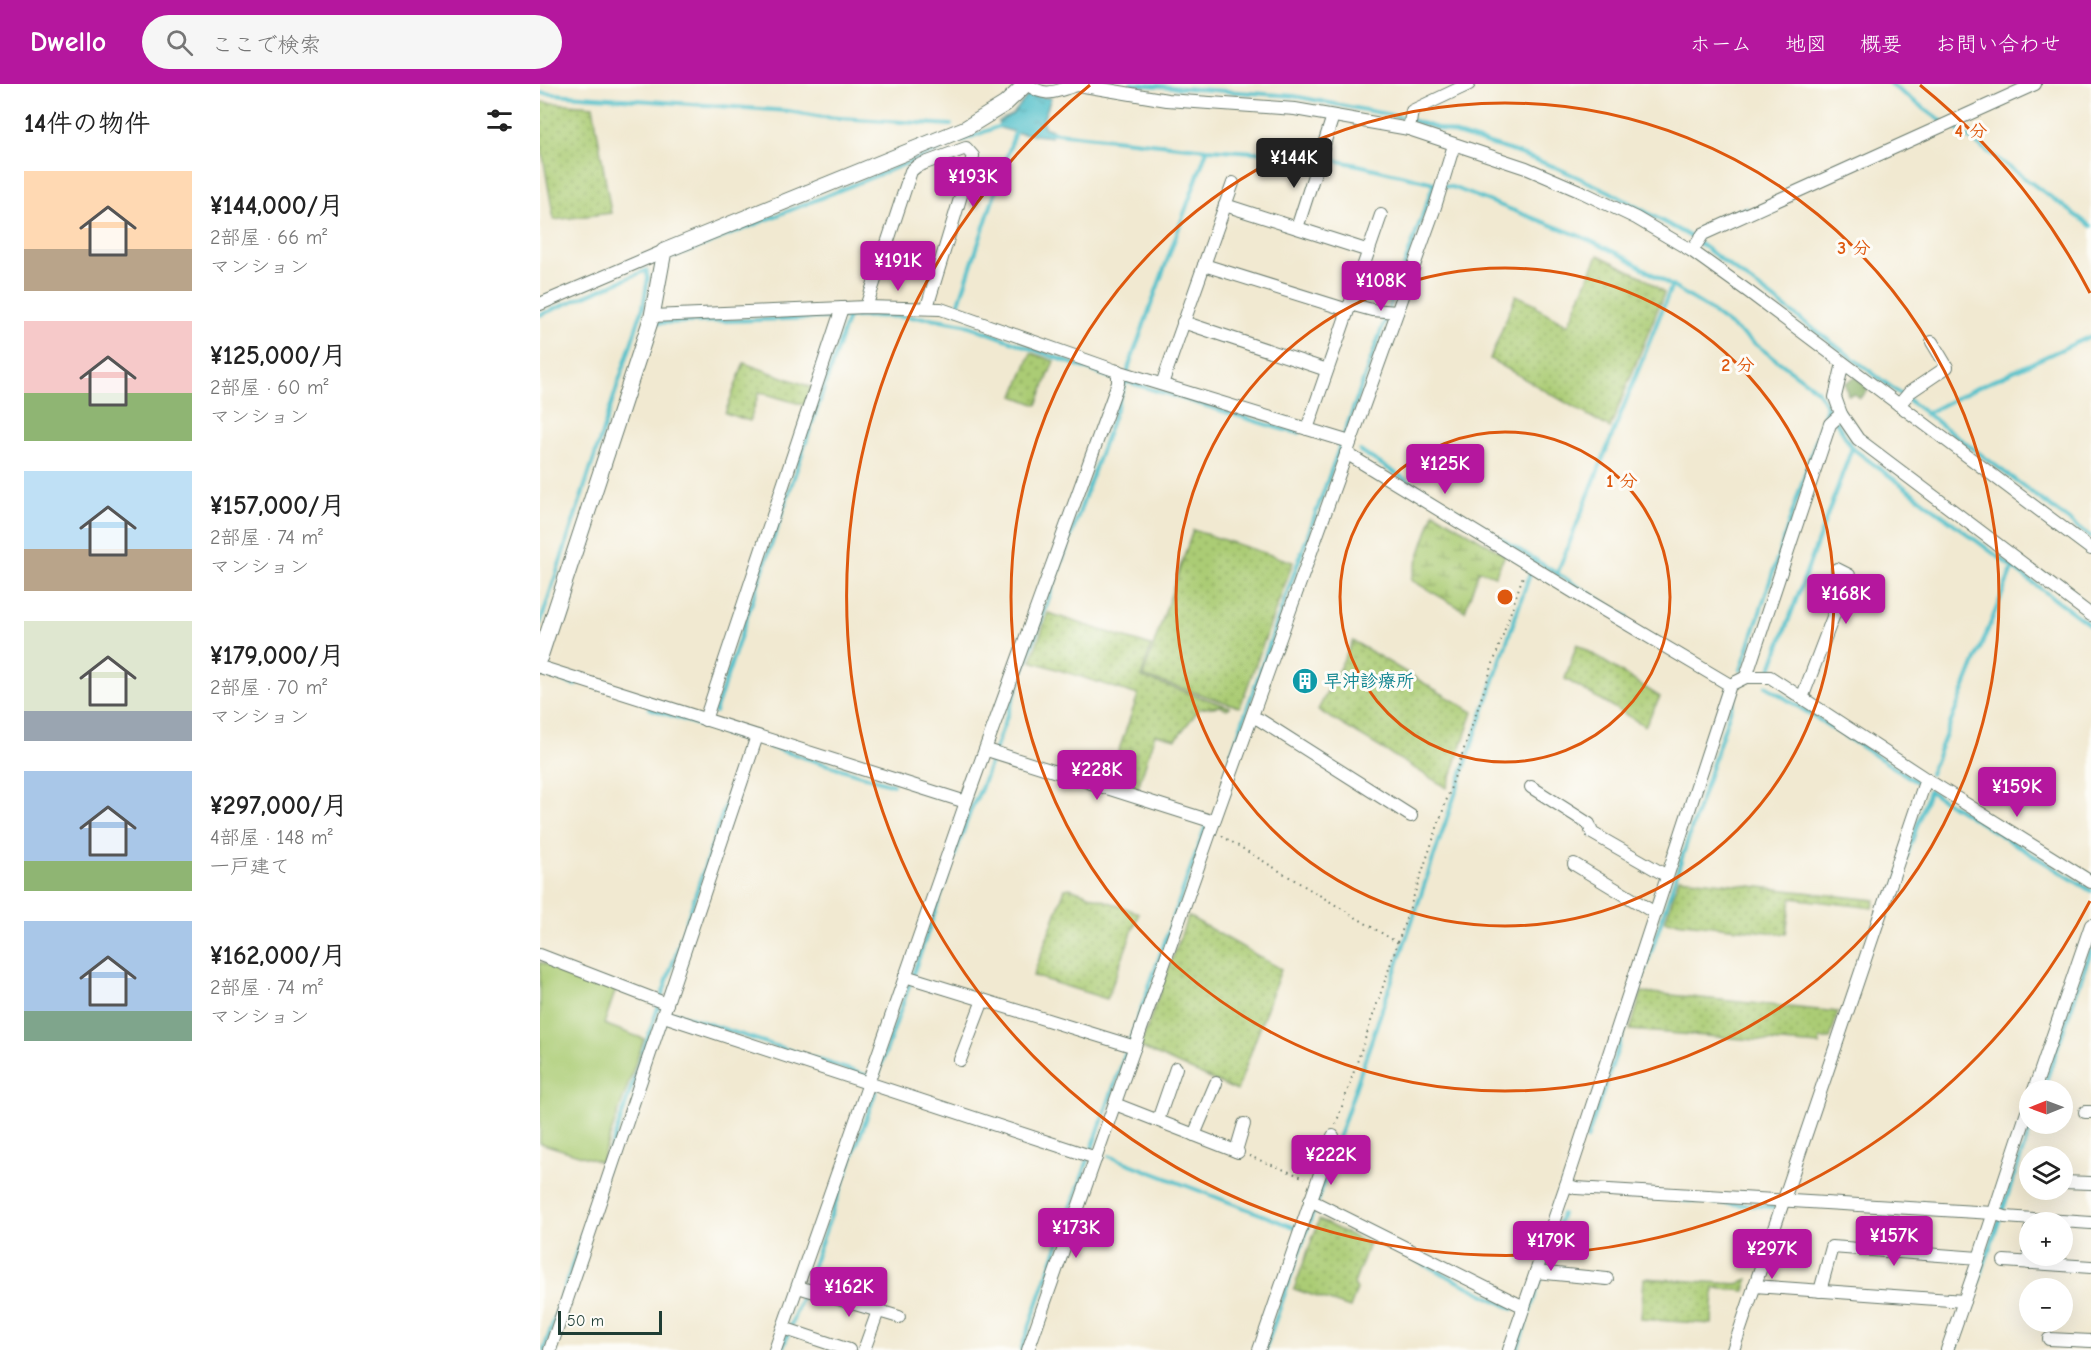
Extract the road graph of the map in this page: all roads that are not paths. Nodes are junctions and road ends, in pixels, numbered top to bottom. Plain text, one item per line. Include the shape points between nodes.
1 (1469, 84) edge
2 (2035, 84) edge
3 (1029, 86) edge
4 (1333, 116) junction
5 (1410, 122) junction
6 (946, 137) junction
7 (1454, 145) junction
8 (951, 153) junction
9 (1233, 183) dead end
10 (1225, 205) junction
11 (1381, 215) dead end
12 (1297, 228) junction
13 (1696, 245) junction
14 (664, 250) junction
15 (1369, 251) junction
16 (1204, 265) junction
17 (540, 304) edge
18 (866, 307) junction
19 (927, 307) junction
20 (1349, 307) junction
21 (1397, 312) junction
22 (840, 314) junction
23 (652, 316) junction
24 (1183, 322) junction
25 (1932, 342) dead end
26 (1844, 363) junction
27 (1328, 370) junction
28 (1122, 375) junction
29 (1162, 384) junction
30 (1899, 405) junction
31 (1837, 417) junction
32 (1307, 429) junction
33 (1345, 444) junction
34 (2091, 549) edge
35 (1837, 569) dead end
36 (2091, 615) edge
37 (540, 657) edge
38 (540, 668) edge
39 (1746, 676) junction
40 (1730, 685) junction
41 (1803, 698) junction
42 (1252, 717) junction
43 (705, 720) junction
44 (757, 736) junction
45 (992, 751) junction
46 (1926, 779) junction
47 (1532, 787) dead end
48 (966, 802) junction
49 (1411, 816) dead end
50 (1210, 823) junction
51 (1574, 864) dead end
52 (1667, 876) junction
53 (2091, 882) edge
54 (1655, 913) junction
55 (2091, 925) edge
56 (540, 955) edge
57 (910, 977) junction
58 (983, 1000) junction
59 (662, 1007) junction
60 (1131, 1045) junction
61 (960, 1060) dead end
62 (1176, 1068) dead end
63 (2037, 1080) edge
64 (872, 1082) junction
65 (1216, 1083) dead end
66 (1115, 1104) junction
67 (1158, 1120) junction
68 (1244, 1124) dead end
69 (2021, 1134) edge
70 (1194, 1135) junction
71 (1333, 1136) road end
72 (1091, 1156) junction
73 (2073, 1182) edge
74 (2091, 1183) edge
75 (1570, 1186) junction
76 (1782, 1200) junction
77 (1314, 1202) junction
78 (1998, 1215) junction
79 (2019, 1221) edge
80 (2073, 1223) edge
81 (2091, 1223) edge
82 (1979, 1258) junction
83 (2004, 1261) dead end
84 (2019, 1262) edge
85 (2073, 1266) edge
86 (2091, 1267) edge
87 (1541, 1273) junction
88 (1607, 1279) dead end
89 (1757, 1286) junction
90 (802, 1288) junction
91 (1820, 1291) junction
92 (1964, 1301) junction
93 (1524, 1307) junction
94 (878, 1311) junction
95 (899, 1317) dead end
96 (787, 1329) junction
97 (2049, 1339) dead end
98 (2091, 1341) edge
99 (550, 1350) edge
100 (775, 1350) edge
101 (849, 1350) edge
102 (864, 1350) edge
103 (1028, 1350) edge
104 (1259, 1350) edge
105 (1509, 1350) edge
106 (1733, 1350) edge
107 (1947, 1350) edge

1 - 5 street via 1412,111
2 - 13 street via 1702,234
3 - 4 street via 1049,93 1078,85 1167,100 1294,109
3 - 6 street via 993,113
4 - 5 street
4 - 12 street
5 - 7 street
6 - 8 street
6 - 14 street
7 - 13 street via 1526,168
7 - 21 street
8 - 18 street via 911,171
8 - 19 street via 966,148 973,156
9 - 10 street
10 - 12 street
10 - 16 street
11 - 15 street
12 - 15 street
13 - 26 street
14 - 17 street
14 - 23 street
15 - 20 street
16 - 20 street
16 - 24 street
18 - 19 street
18 - 22 street
19 - 28 street via 956,313
20 - 21 street
20 - 27 street
21 - 33 street
22 - 23 street
22 - 43 street
23 - 37 street
24 - 27 street
24 - 29 street
25 - 30 street via 1947,367 1910,392
26 - 30 street
26 - 31 street via 1835,397
27 - 32 street
28 - 29 street
28 - 45 street
29 - 32 street
30 - 34 street
31 - 36 street via 1858,439
31 - 39 street
32 - 33 street
33 - 40 street via 1572,592
33 - 42 street
35 - 41 street via 1849,575
38 - 43 street
39 - 40 street
39 - 41 street via 1770,677
40 - 52 street
41 - 46 street
42 - 49 street
42 - 50 street
43 - 44 street
44 - 48 street
44 - 59 street
45 - 48 street
45 - 50 street
46 - 53 street
46 - 76 street
47 - 52 street via 1589,824 1592,833
48 - 57 street
50 - 60 street
51 - 54 street
52 - 54 street
54 - 75 street
55 - 63 street
56 - 59 street via 622,986
57 - 58 street
57 - 64 street
58 - 60 street
58 - 61 street
59 - 64 street
59 - 99 street
60 - 66 street
62 - 67 street
64 - 72 street
64 - 90 street
65 - 70 street
66 - 67 street
66 - 72 street
67 - 70 street
68 - 70 street via 1237,1151
69 - 78 street
71 - 77 street
72 - 103 street
73 - 74 street
75 - 76 street
75 - 87 street
76 - 78 street
76 - 89 street
77 - 93 street
77 - 104 street via 1300,1229
78 - 79 street
78 - 82 street
80 - 81 street
82 - 91 street via 1832,1247
82 - 92 street
83 - 84 street
85 - 86 street
87 - 88 street
87 - 93 street
89 - 91 street
89 - 106 street
90 - 94 street
90 - 96 street
91 - 92 street
92 - 107 street
93 - 105 street
94 - 95 street
94 - 102 street
96 - 100 street
96 - 101 street
97 - 98 street

